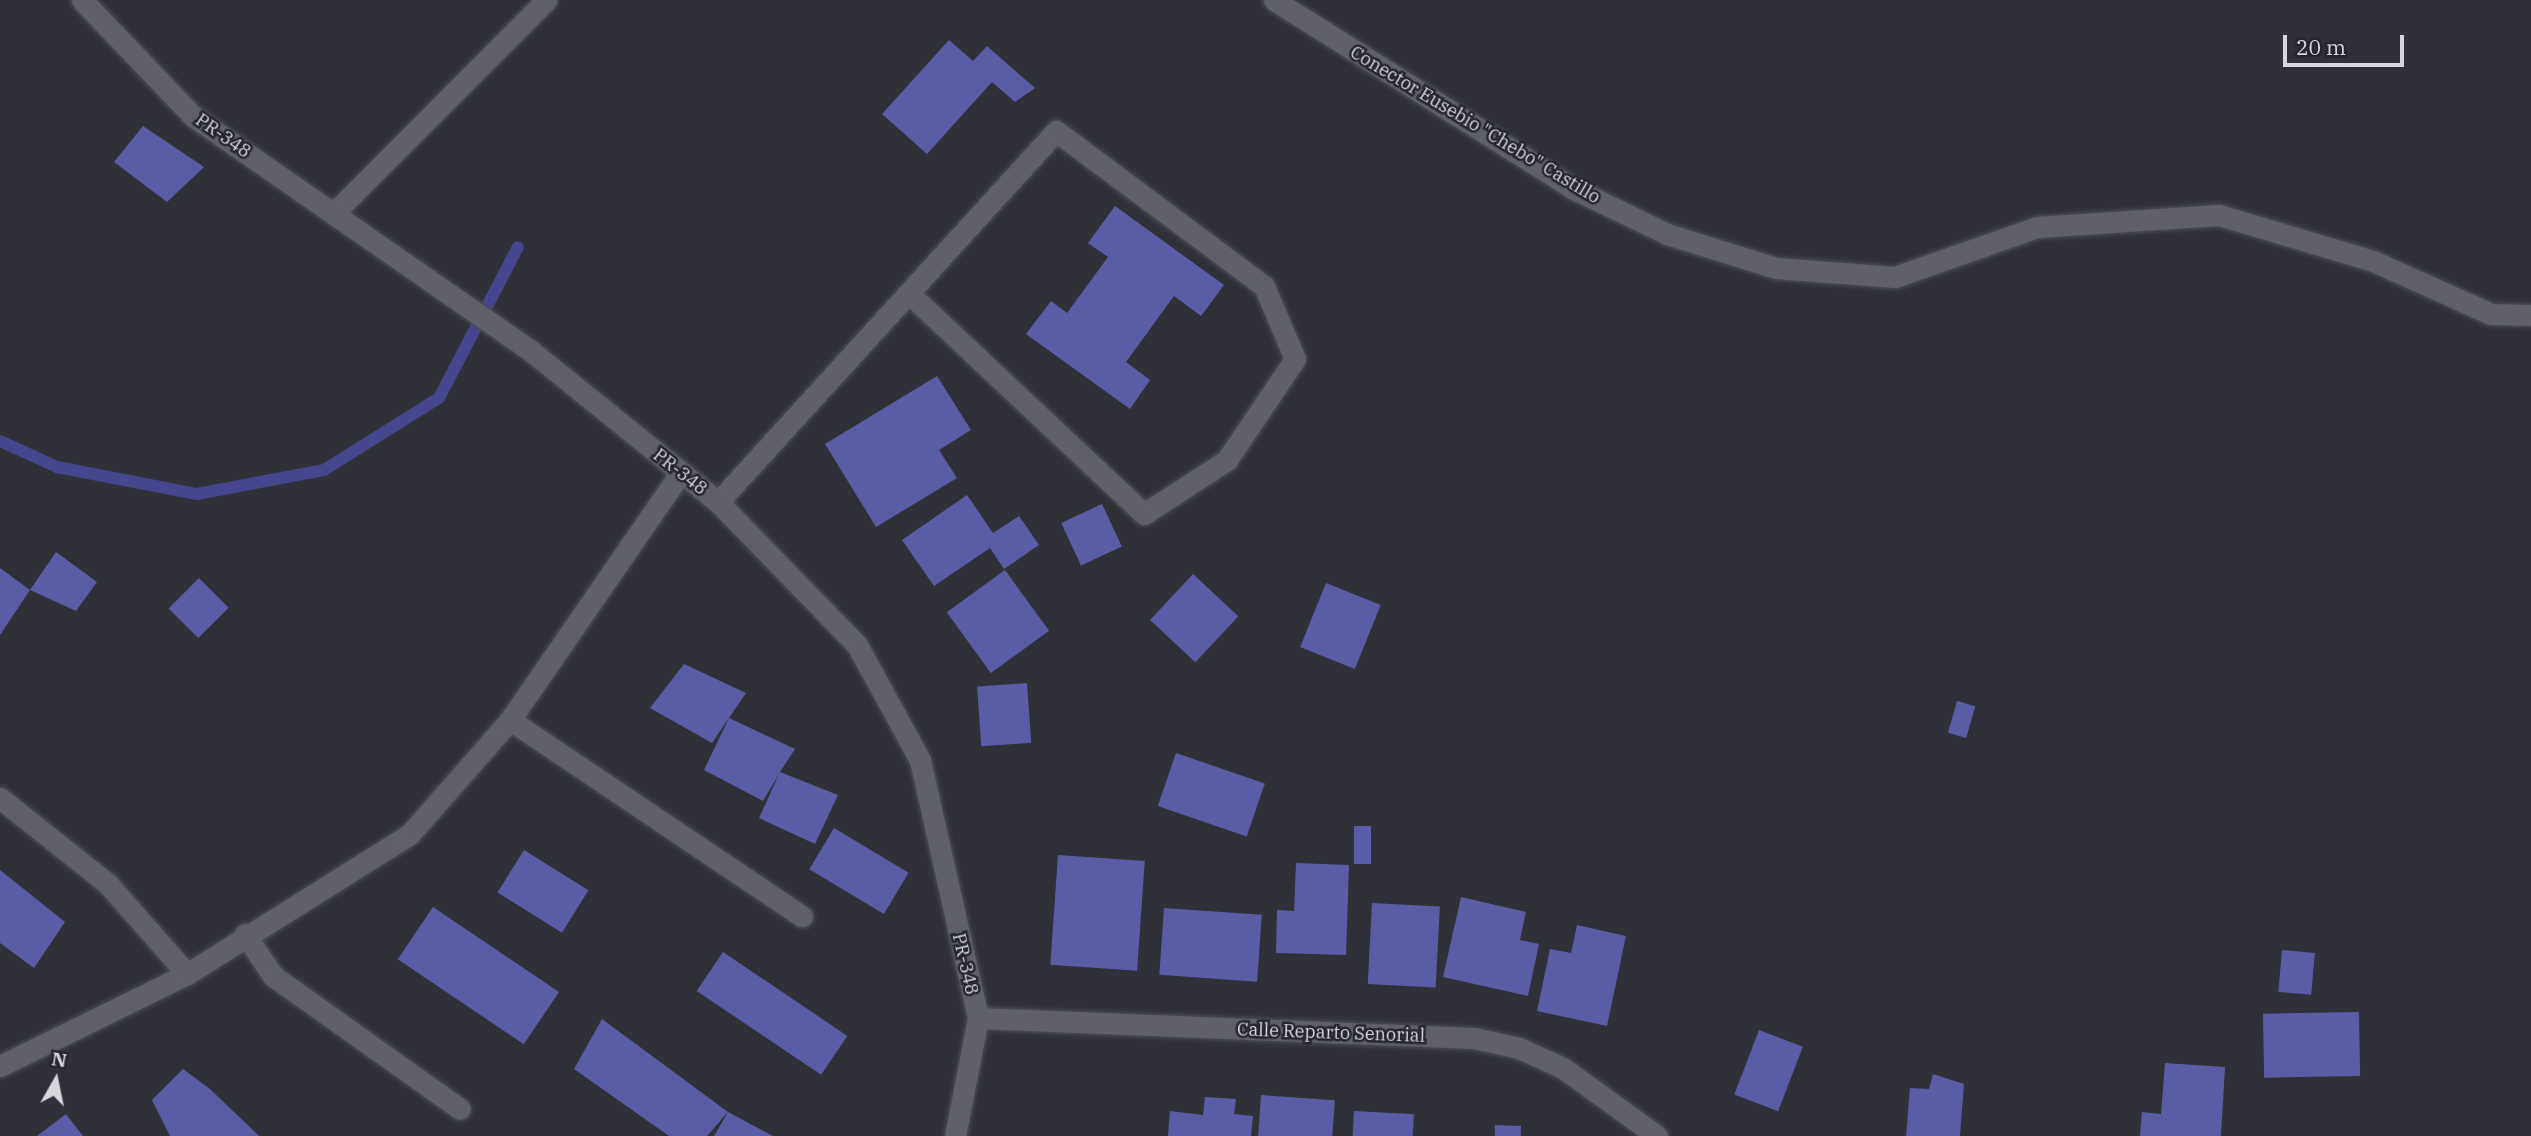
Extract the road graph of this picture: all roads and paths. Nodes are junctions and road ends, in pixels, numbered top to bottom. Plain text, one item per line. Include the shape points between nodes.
1 (82, 0) edge
2 (546, 0) edge
3 (1275, 0) edge
4 (333, 214) junction
5 (910, 294) junction
6 (2531, 315) edge
7 (680, 474) junction
8 (718, 502) junction
9 (510, 720) junction
10 (0, 797) edge
11 (802, 916) dead end
12 (245, 934) junction
13 (187, 974) junction
14 (978, 1018) junction
15 (0, 1066) edge
16 (460, 1109) dead end
17 (955, 1136) edge
18 (1657, 1136) edge

1 - 4 street, PR-348 / PR-348 via 193,116
2 - 4 street
3 - 6 street, Conector Eusebio "Chebo" Castillo via 1572,188 1667,234 1776,268 1895,277 2037,227 2219,215 2373,261 2491,314
4 - 7 street, PR-348 / PR-348 via 531,351
5 - 5 street via 1144,514 1227,460 1295,359 1264,286 1056,131
5 - 8 street
7 - 8 street, PR-348 / PR-348
7 - 9 street
8 - 14 street, PR-348 / PR-348 via 857,645 920,760
9 - 11 street
9 - 12 street via 409,835
10 - 13 street via 108,884
12 - 13 street
12 - 16 street via 273,976
13 - 15 street
14 - 17 street, PR-348 / PR-348
14 - 18 street, Calle Reparto Senorial via 1474,1038 1519,1048 1563,1068

